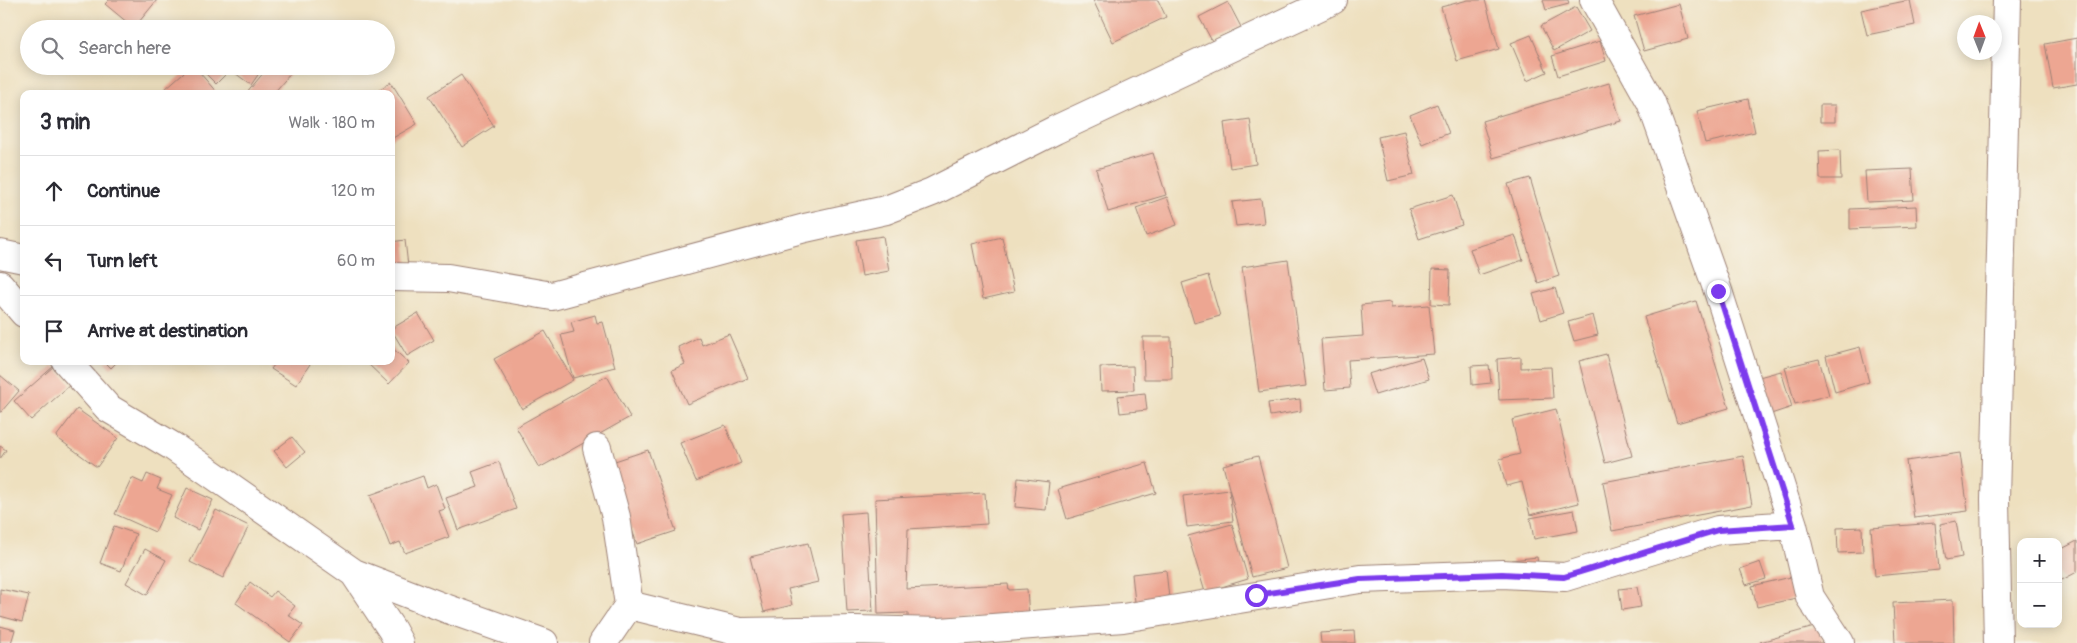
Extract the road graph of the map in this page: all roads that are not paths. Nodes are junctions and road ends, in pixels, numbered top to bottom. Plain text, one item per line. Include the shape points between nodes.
1 (1334, 0) edge
2 (1594, 0) edge
3 (2007, 0) edge
4 (0, 254) edge
5 (20, 258) edge
6 (395, 277) edge
7 (0, 285) edge
8 (20, 308) edge
9 (70, 365) edge
10 (597, 448) dead end
11 (1793, 525) junction
12 (354, 573) junction
13 (629, 605) junction
14 (399, 643) edge
15 (544, 643) edge
16 (603, 643) edge
17 (1840, 643) edge
18 (1998, 643) edge

1 - 6 street via 1055,130 932,192 886,210 804,228 552,296 448,278
2 - 11 street via 1651,102 1718,291
3 - 18 street via 1995,500
4 - 5 street
7 - 8 street
9 - 12 street via 108,408 172,446
10 - 13 street via 616,518
11 - 13 street via 1718,530 1564,577 1502,574 1360,579 1123,618 941,632 740,632
11 - 17 street via 1810,597
12 - 14 street
12 - 15 street
13 - 16 street

